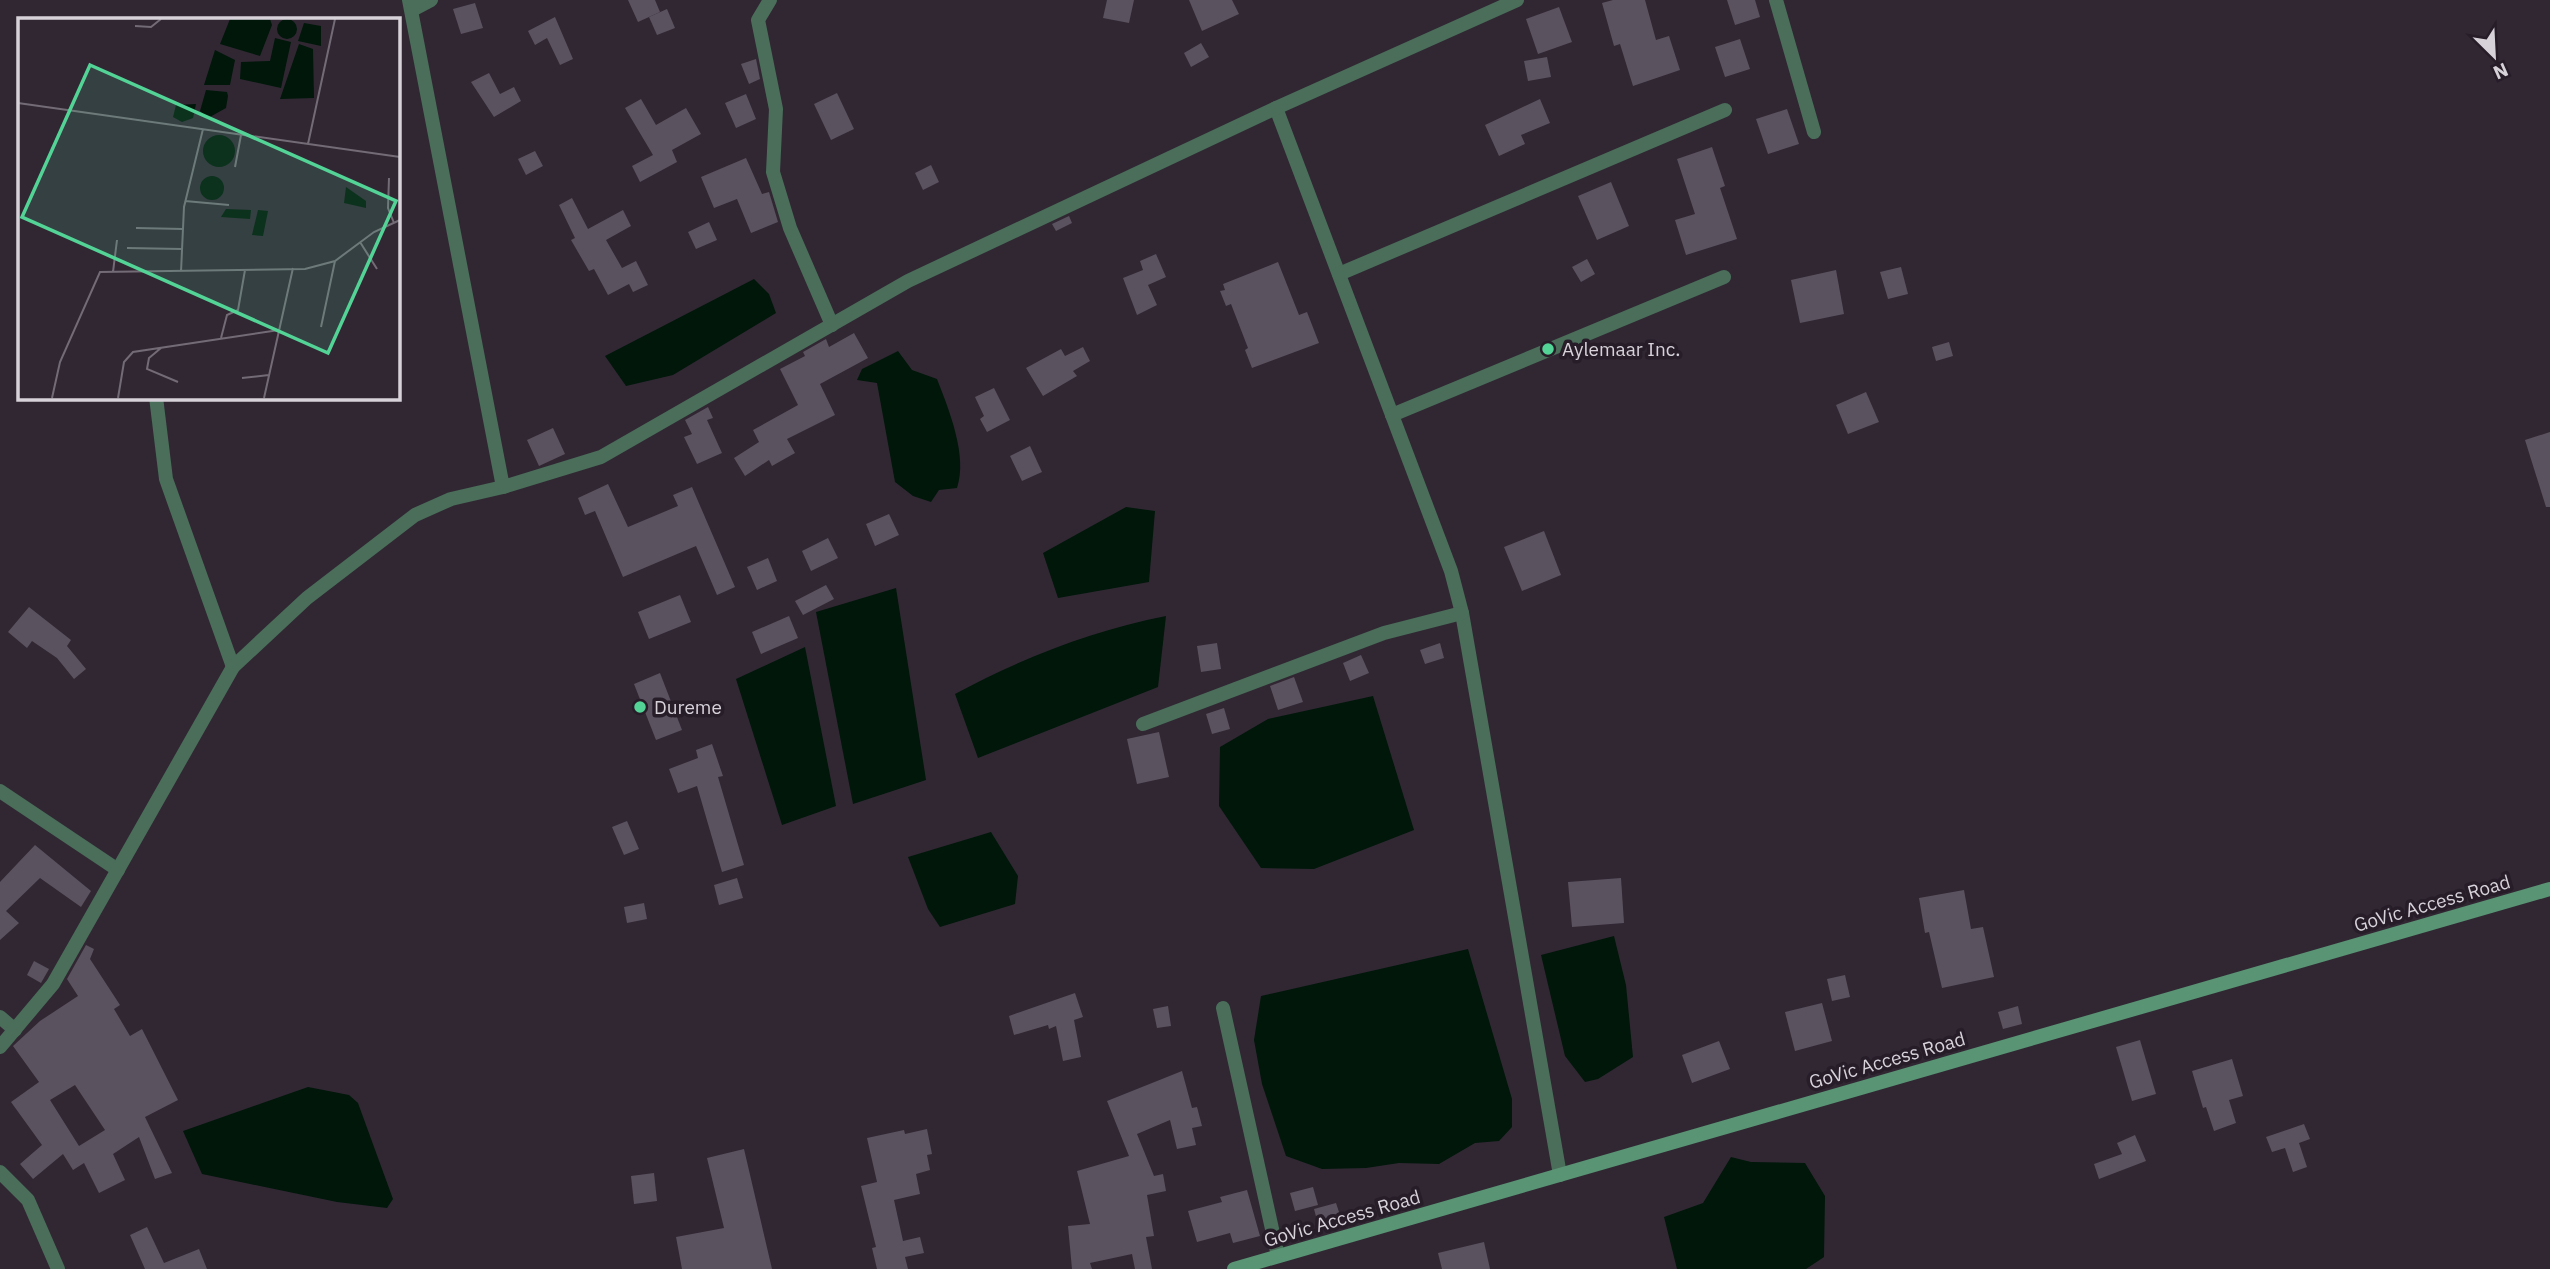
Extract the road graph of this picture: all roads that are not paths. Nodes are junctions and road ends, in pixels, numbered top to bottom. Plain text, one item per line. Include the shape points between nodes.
1 (431, 0) edge
2 (770, 0) edge
3 (1517, 0) edge
4 (1776, 0) edge
5 (410, 5) edge
6 (1276, 108) junction
7 (1725, 110) dead end
8 (1814, 132) dead end
9 (1339, 274) junction
10 (1724, 277) dead end
11 (832, 325) junction
12 (156, 399) edge
13 (1392, 415) junction
14 (503, 487) junction
15 (1462, 612) junction
16 (233, 667) junction
17 (1143, 724) dead end
18 (0, 791) edge
19 (118, 870) junction
20 (2550, 889) edge
21 (1223, 1008) dead end
22 (0, 1017) edge
23 (15, 1030) junction
24 (0, 1047) edge
25 (0, 1171) edge
26 (1560, 1175) junction
27 (1278, 1256) junction
28 (58, 1269) edge
29 (1234, 1269) edge

1 - 5 street
2 - 11 street via 758,20 776,109 773,172 790,228
3 - 6 street
4 - 8 street
5 - 14 street
6 - 9 street
6 - 11 street via 908,282
7 - 9 street
9 - 13 street
10 - 13 street
11 - 14 street via 601,457
12 - 16 street via 166,479
13 - 15 street
14 - 16 street via 451,499 415,515 307,598
15 - 17 street via 1384,632
15 - 26 street
16 - 19 street
18 - 19 street
19 - 23 street via 53,984
20 - 26 main road, GoVic Access Road
21 - 27 street
22 - 23 street
23 - 24 street
25 - 28 street via 28,1200
26 - 27 main road, GoVic Access Road
27 - 29 main road, GoVic Access Road

